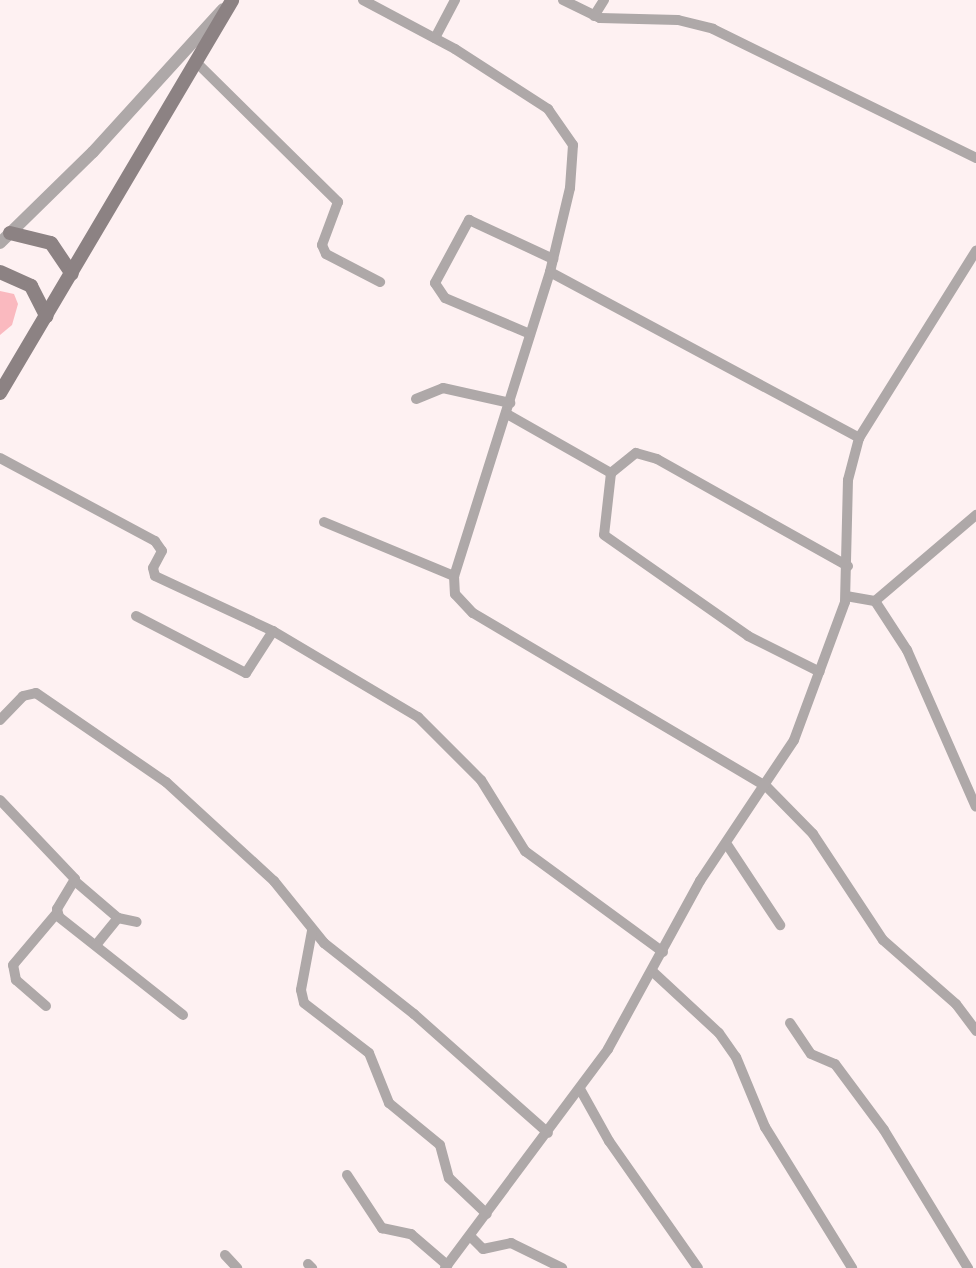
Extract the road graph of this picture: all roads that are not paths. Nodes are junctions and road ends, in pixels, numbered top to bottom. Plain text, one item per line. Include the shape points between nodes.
1 (232, 0) edge
2 (363, 0) edge
3 (455, 0) edge
4 (563, 0) edge
5 (604, 0) edge
6 (594, 16) junction
7 (435, 38) junction
8 (195, 61) junction
9 (976, 158) edge
10 (5, 238) edge
11 (976, 251) edge
12 (553, 259) junction
13 (0, 272) edge
14 (550, 272) junction
15 (72, 274) junction
16 (380, 282) dead end
17 (46, 316) junction
18 (530, 334) junction
19 (0, 393) edge
20 (416, 399) dead end
21 (508, 408) junction
22 (859, 438) junction
23 (0, 458) edge
24 (611, 473) junction
25 (976, 514) edge
26 (324, 522) dead end
27 (848, 566) junction
28 (454, 576) junction
29 (846, 596) junction
30 (875, 601) junction
31 (136, 616) dead end
32 (273, 631) junction
33 (820, 672) junction
34 (0, 720) edge
35 (766, 786) junction
36 (0, 800) edge
37 (976, 807) edge
38 (728, 846) junction
39 (76, 882) junction
40 (57, 913) junction
41 (118, 918) junction
42 (137, 922) dead end
43 (780, 925) dead end
44 (312, 931) junction
45 (96, 945) junction
46 (663, 952) junction
47 (652, 971) junction
48 (46, 1006) dead end
49 (183, 1015) dead end
50 (790, 1023) dead end
51 (976, 1031) edge
52 (580, 1089) junction
53 (548, 1133) junction
54 (347, 1175) dead end
55 (487, 1214) junction
56 (471, 1237) junction
57 (225, 1255) dead end
58 (446, 1267) edge
59 (237, 1268) edge
60 (562, 1268) edge
61 (698, 1268) edge
62 (852, 1268) edge
63 (968, 1268) edge

1 - 8 main road
1 - 10 street via 93,152
2 - 7 street
3 - 7 street
4 - 6 street
5 - 6 street
6 - 9 street via 678,20 713,29
7 - 12 street via 548,109 566,129 574,159
8 - 15 main road
8 - 16 street via 339,202 322,245 329,257
10 - 15 main road via 51,243
11 - 22 street
12 - 14 street
12 - 18 street via 469,220 435,282 446,298
13 - 17 main road via 31,286
14 - 18 street
14 - 22 street
15 - 17 main road
17 - 19 main road
18 - 21 street
20 - 21 street via 443,388
21 - 24 street
21 - 28 street
22 - 27 street via 848,480
23 - 32 street via 155,541 162,551 153,568 155,576
24 - 27 street via 626,456 643,453
24 - 33 street via 603,535 748,636
25 - 30 street
26 - 28 street
27 - 29 street
28 - 35 street via 455,594 473,613
29 - 30 street
29 - 33 street
30 - 37 street via 907,650
31 - 32 street via 246,673
32 - 46 street via 418,717 481,780 525,851
33 - 35 street via 801,728
34 - 44 street via 26,693 39,695 166,782 274,881
35 - 38 street
35 - 51 street via 813,834 883,940 956,1004
36 - 39 street
38 - 43 street
38 - 46 street via 700,881
39 - 40 street
39 - 41 street
40 - 45 street
40 - 48 street via 13,965 16,980
41 - 42 street
41 - 45 street
44 - 53 street
44 - 55 street via 301,990 304,1003 369,1053 389,1103 440,1145 449,1178
45 - 49 street
46 - 47 street
47 - 52 street
47 - 62 street via 719,1033 736,1056 765,1127
50 - 63 street via 808,1051 835,1064 884,1130
52 - 53 street
52 - 61 street via 609,1141
53 - 55 street
54 - 58 street via 382,1228 411,1234
55 - 56 street
56 - 58 street
56 - 60 street via 483,1249 511,1243
57 - 59 street

